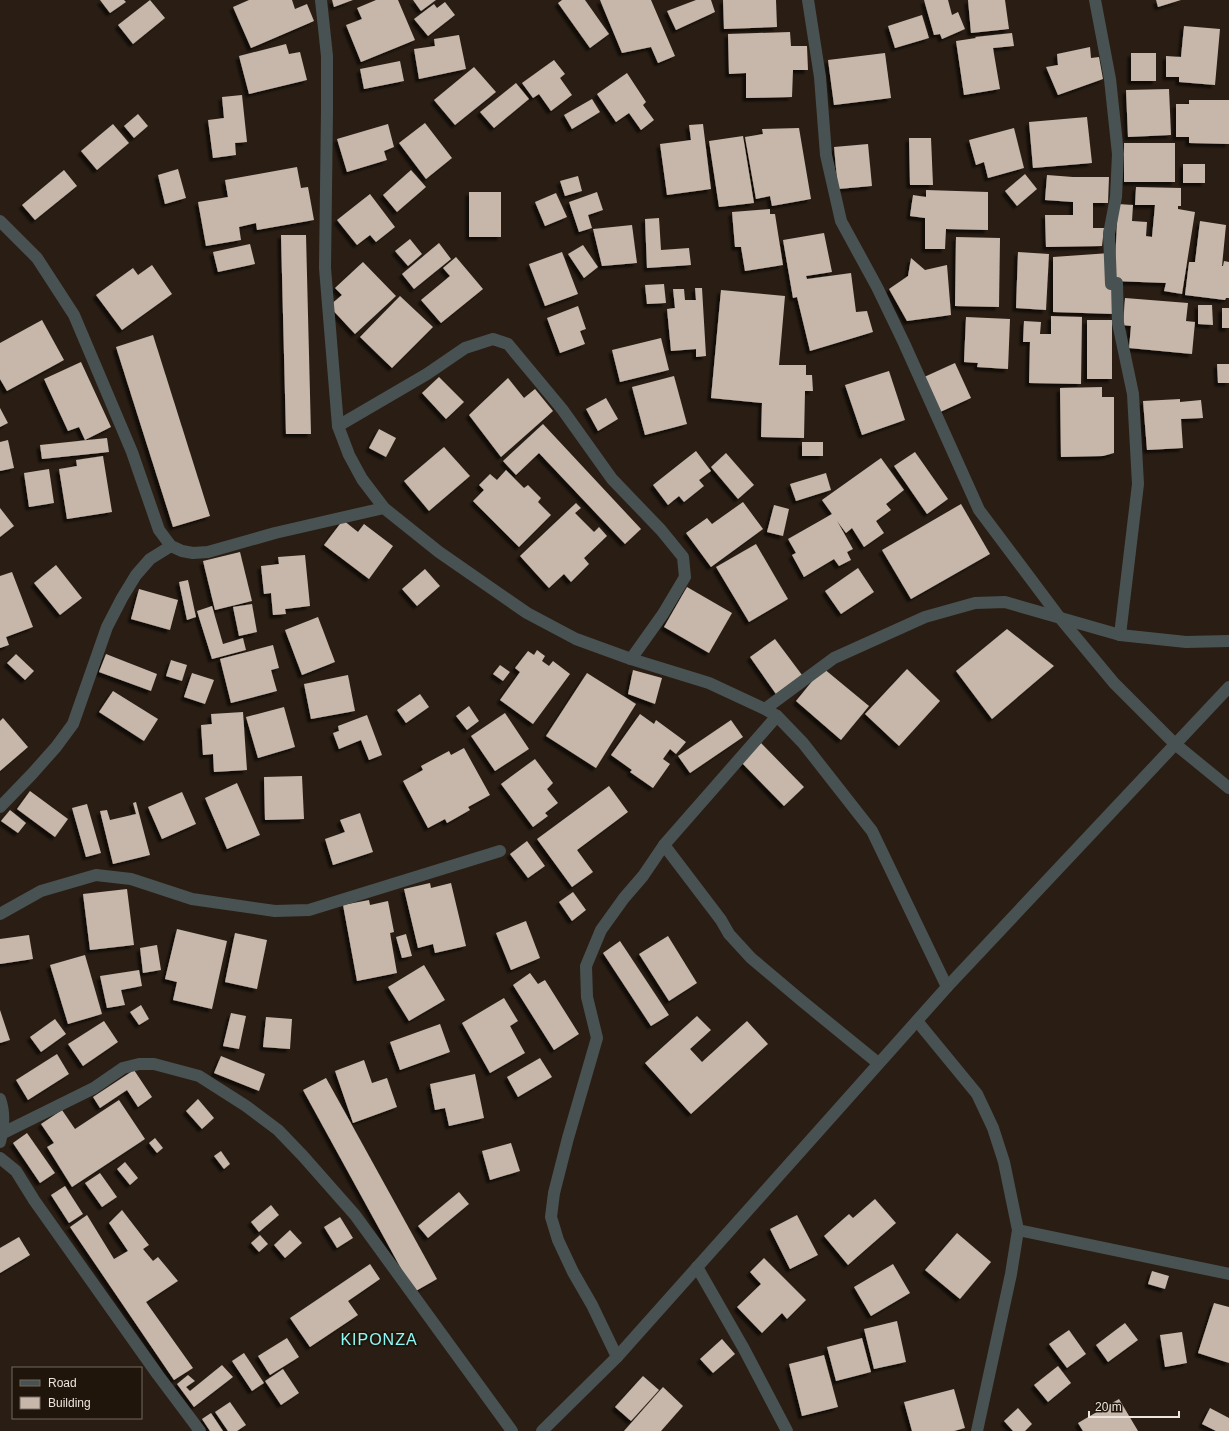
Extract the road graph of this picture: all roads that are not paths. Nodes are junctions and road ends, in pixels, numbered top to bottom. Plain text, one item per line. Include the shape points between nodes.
1 (321, 0) edge
2 (808, 0) edge
3 (1095, 0) edge
4 (0, 221) edge
5 (338, 426) junction
6 (384, 508) junction
7 (171, 546) junction
8 (1060, 618) junction
9 (1120, 635) junction
10 (1229, 641) edge
11 (631, 659) junction
12 (1229, 687) edge
13 (765, 709) junction
14 (777, 716) junction
15 (1175, 744) junction
16 (1229, 788) edge
17 (0, 807) edge
18 (664, 845) junction
19 (500, 851) dead end
20 (0, 914) edge
21 (947, 987) junction
22 (917, 1021) junction
23 (878, 1063) junction
24 (0, 1099) edge
25 (1, 1137) edge
26 (0, 1158) edge
27 (1018, 1230) junction
28 (697, 1267) junction
29 (1229, 1274) edge
30 (617, 1357) junction
31 (200, 1431) edge
32 (512, 1431) edge
33 (542, 1431) edge
34 (787, 1431) edge
35 (977, 1431) edge

1 - 5 street via 327,56 325,268
2 - 8 street via 820,77 826,155 841,221 901,336 979,510
3 - 9 street via 1110,79 1118,154 1116,197 1109,234 1111,284 1117,283 1118,323 1132,394 1138,484
4 - 7 street via 38,258 74,315 132,452 159,530
5 - 6 street via 362,479
5 - 11 street via 428,374 465,348 493,339 508,344 562,409 612,479 683,556 685,577
6 - 7 street via 275,533 208,552 193,553
6 - 11 street via 439,552 527,613 576,639
7 - 17 street via 150,559 136,575 122,598 107,627 73,724 56,747
8 - 9 street
8 - 13 street via 1005,602 975,603 924,617 834,658
8 - 15 street via 1114,683
9 - 10 street via 1186,642
11 - 13 street via 709,683
12 - 15 street
13 - 14 street
14 - 18 street
14 - 21 street via 803,743 872,831
15 - 16 street
15 - 21 street
18 - 23 street via 729,934 751,958
18 - 30 street via 601,930 586,966 587,997 597,1038 568,1138 554,1193 551,1217 558,1240 573,1272
19 - 20 street via 309,910 275,911 192,898 131,879 96,875 41,891
21 - 22 street
22 - 23 street
22 - 27 street via 977,1094 993,1128 1004,1162
23 - 28 street
24 - 25 street via 4,1110
25 - 32 street via 94,1088 123,1068 154,1064 199,1076 278,1130 304,1156 355,1215
26 - 31 street via 16,1171 34,1200
27 - 29 street
27 - 35 street
28 - 30 street
28 - 34 street
30 - 33 street

